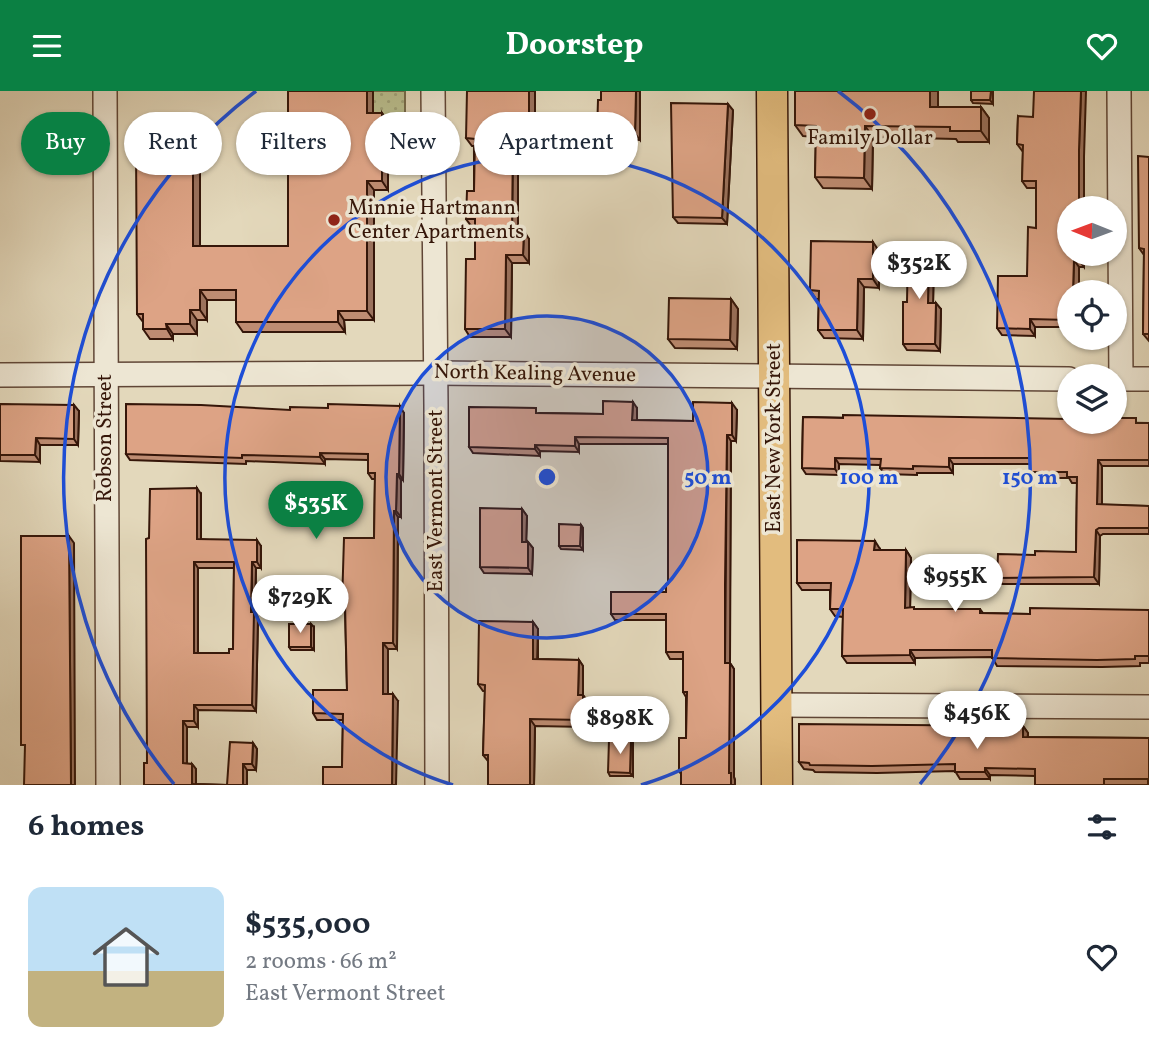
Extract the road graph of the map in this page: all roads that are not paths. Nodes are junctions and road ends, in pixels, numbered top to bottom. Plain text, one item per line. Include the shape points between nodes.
1 (105, 91) edge
2 (433, 91) edge
3 (772, 91) edge
4 (1119, 91) edge
5 (1118, 364) edge
6 (436, 373) junction
7 (105, 374) junction
8 (0, 375) edge
9 (774, 377) junction
10 (1057, 379) edge
11 (1127, 379) edge
12 (1149, 379) edge
13 (776, 705) junction
14 (1149, 707) edge
15 (108, 785) edge
16 (437, 785) edge
17 (777, 785) edge

1 - 7 street, Robson Street
2 - 6 street, East Vermont Street
3 - 9 main road, East New York Street
4 - 5 street
6 - 7 street, North Kealing Avenue
6 - 9 street, North Kealing Avenue
6 - 16 street, East Vermont Street
7 - 8 street, North Kealing Avenue
7 - 15 street, Robson Street
9 - 10 street, North Kealing Avenue
9 - 13 main road, East New York Street
11 - 12 street
13 - 14 street
13 - 17 main road, East New York Street

